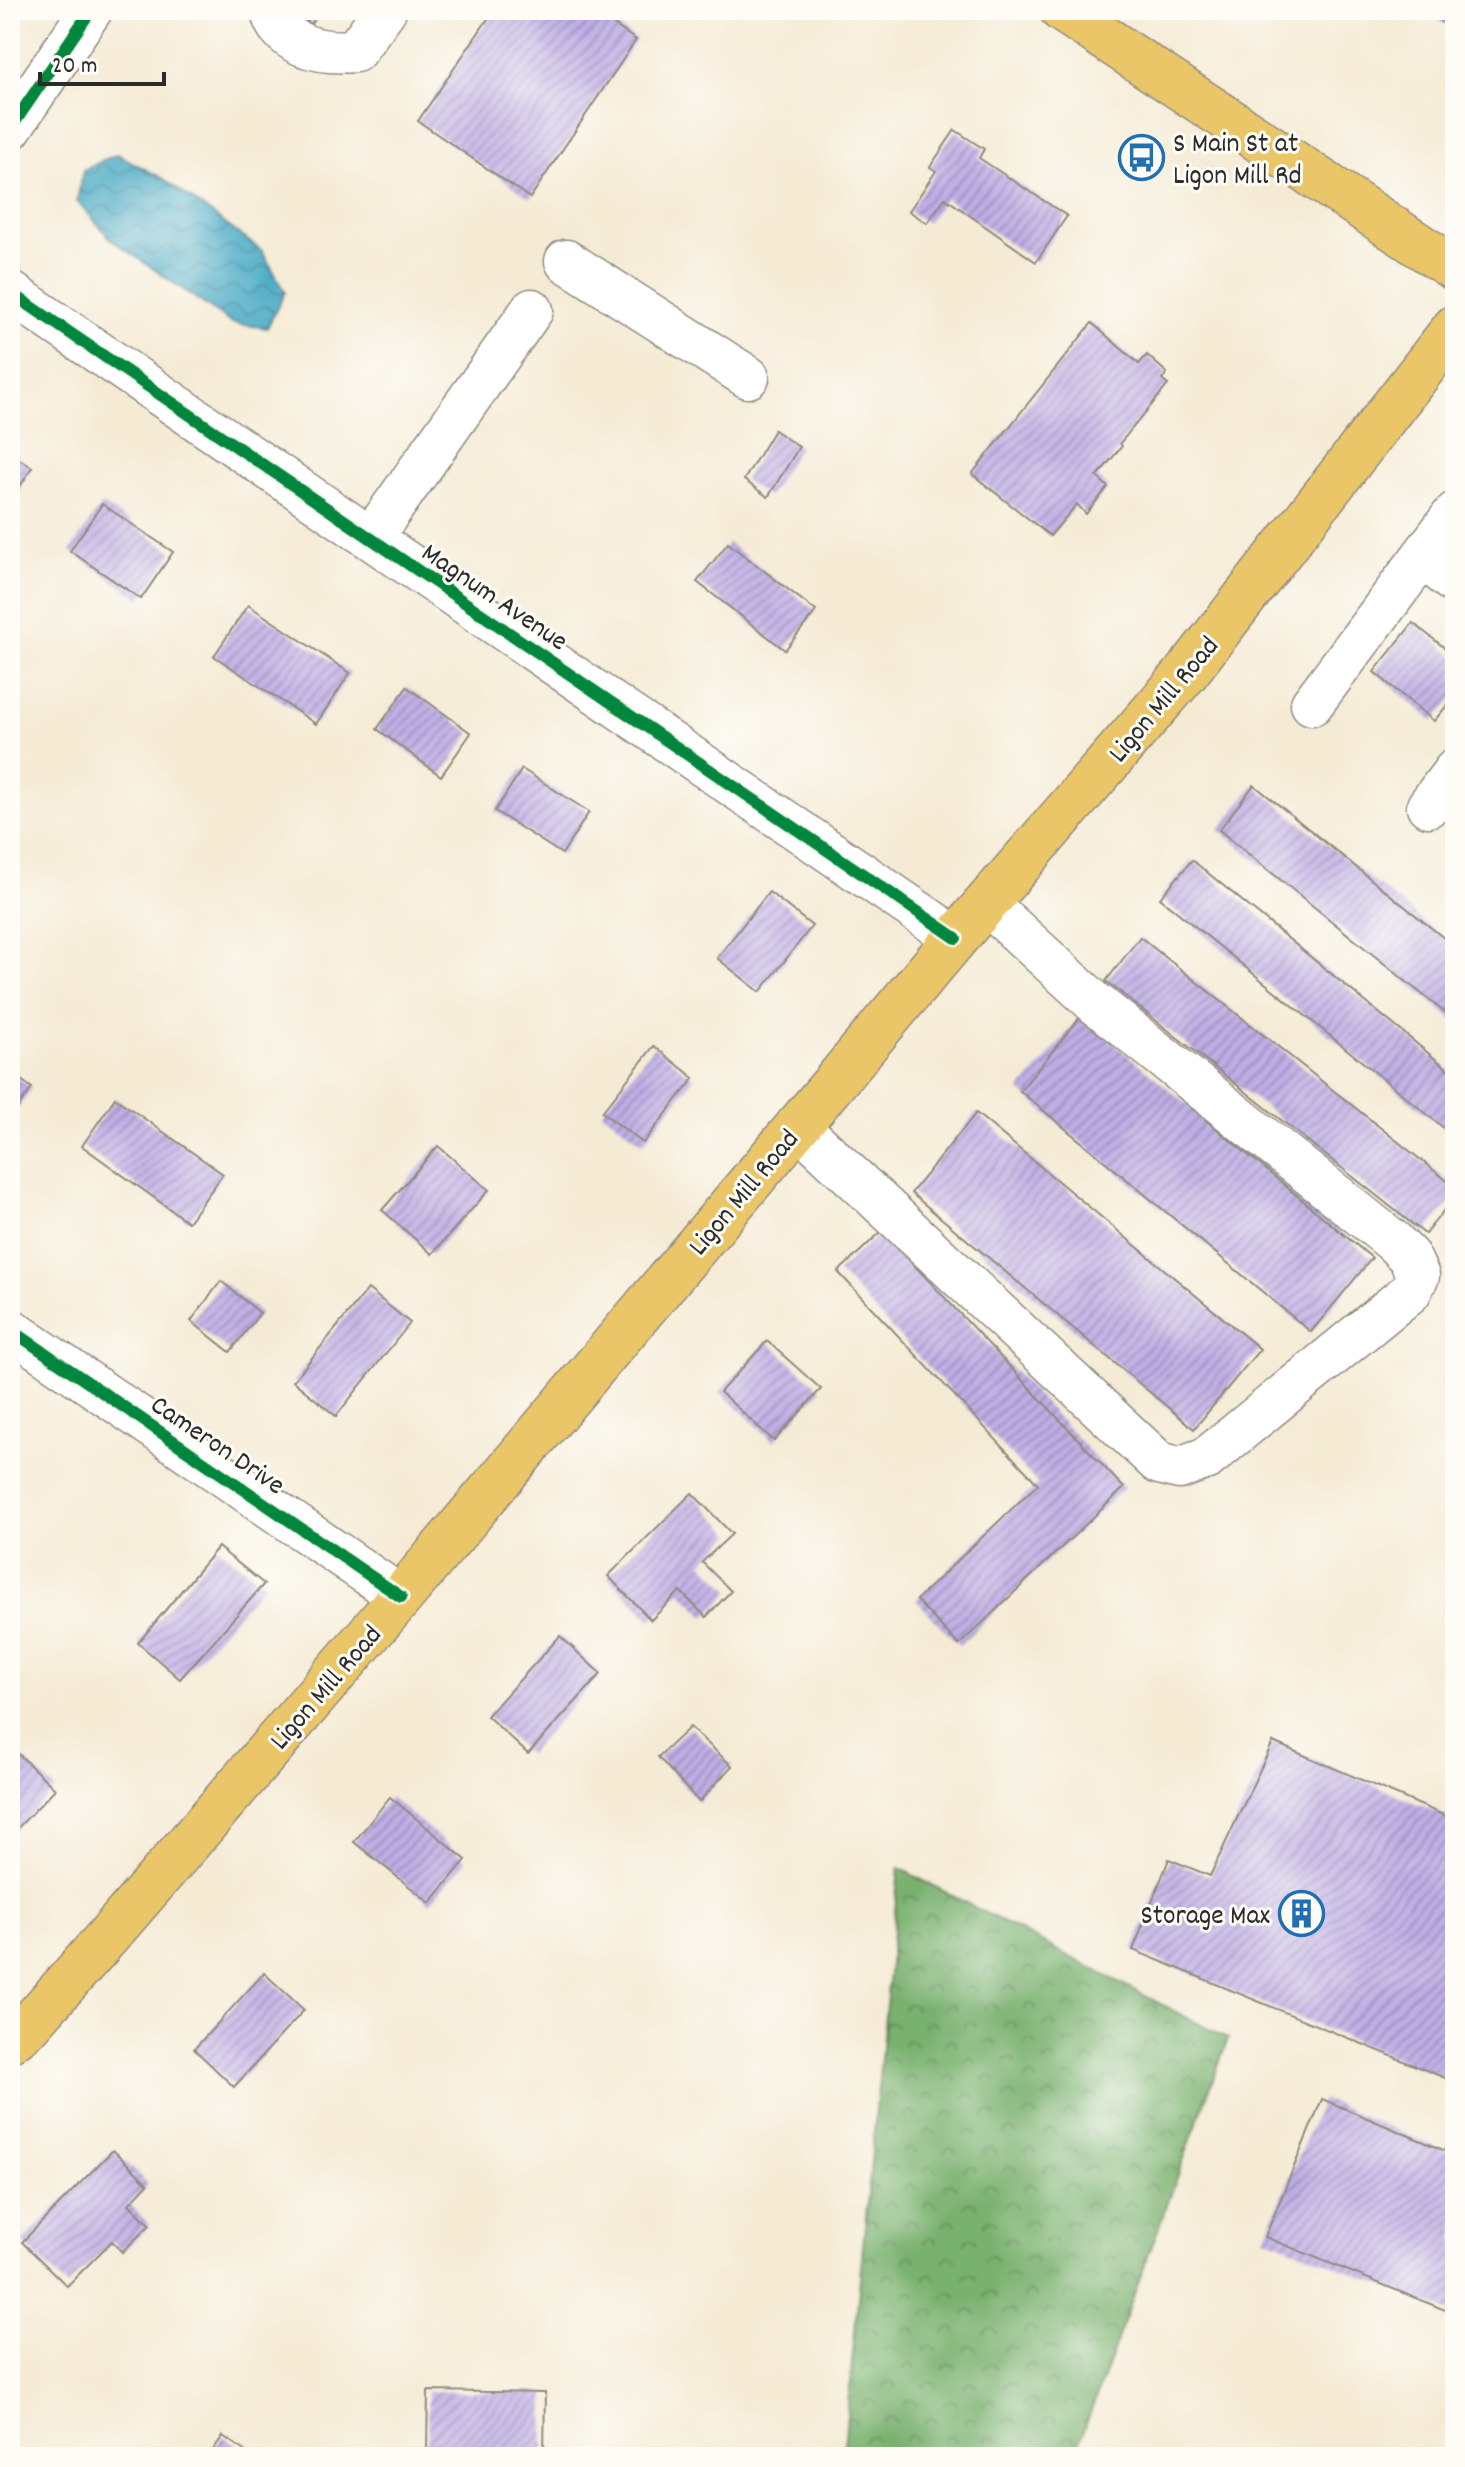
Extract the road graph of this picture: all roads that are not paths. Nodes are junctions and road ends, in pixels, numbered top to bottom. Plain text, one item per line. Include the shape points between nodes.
1 (91, 10) edge
2 (271, 10) edge
3 (385, 10) edge
4 (1062, 10) edge
5 (10, 129) edge
6 (566, 261) dead end
7 (1455, 269) edge
8 (10, 292) edge
9 (532, 310) dead end
10 (1455, 327) edge
11 (748, 377) dead end
12 (1455, 513) edge
13 (371, 538) junction
14 (1423, 557) junction
15 (1455, 583) edge
16 (1312, 704) dead end
17 (1455, 770) edge
18 (1428, 806) dead end
19 (986, 903) junction
20 (956, 938) junction
21 (797, 1125) junction
22 (10, 1329) edge
23 (401, 1597) junction
24 (10, 2040) edge

1 - 5 street
2 - 3 street via 279,28 304,46 333,53 355,51
4 - 7 main road
6 - 11 street
8 - 13 street, Magnum Avenue
9 - 13 street
10 - 19 main road, Ligon Mill Road via 1187,672
12 - 14 street
13 - 20 street, Magnum Avenue
14 - 15 street
14 - 16 street
17 - 18 street
19 - 20 main road, Ligon Mill Road
19 - 21 street via 1094,1002 1393,1241 1418,1276 1410,1292 1207,1458 1179,1468 1159,1463
20 - 21 main road, Ligon Mill Road
21 - 23 main road, Ligon Mill Road
22 - 23 street, Cameron Drive
23 - 24 main road, Ligon Mill Road via 79,1969

